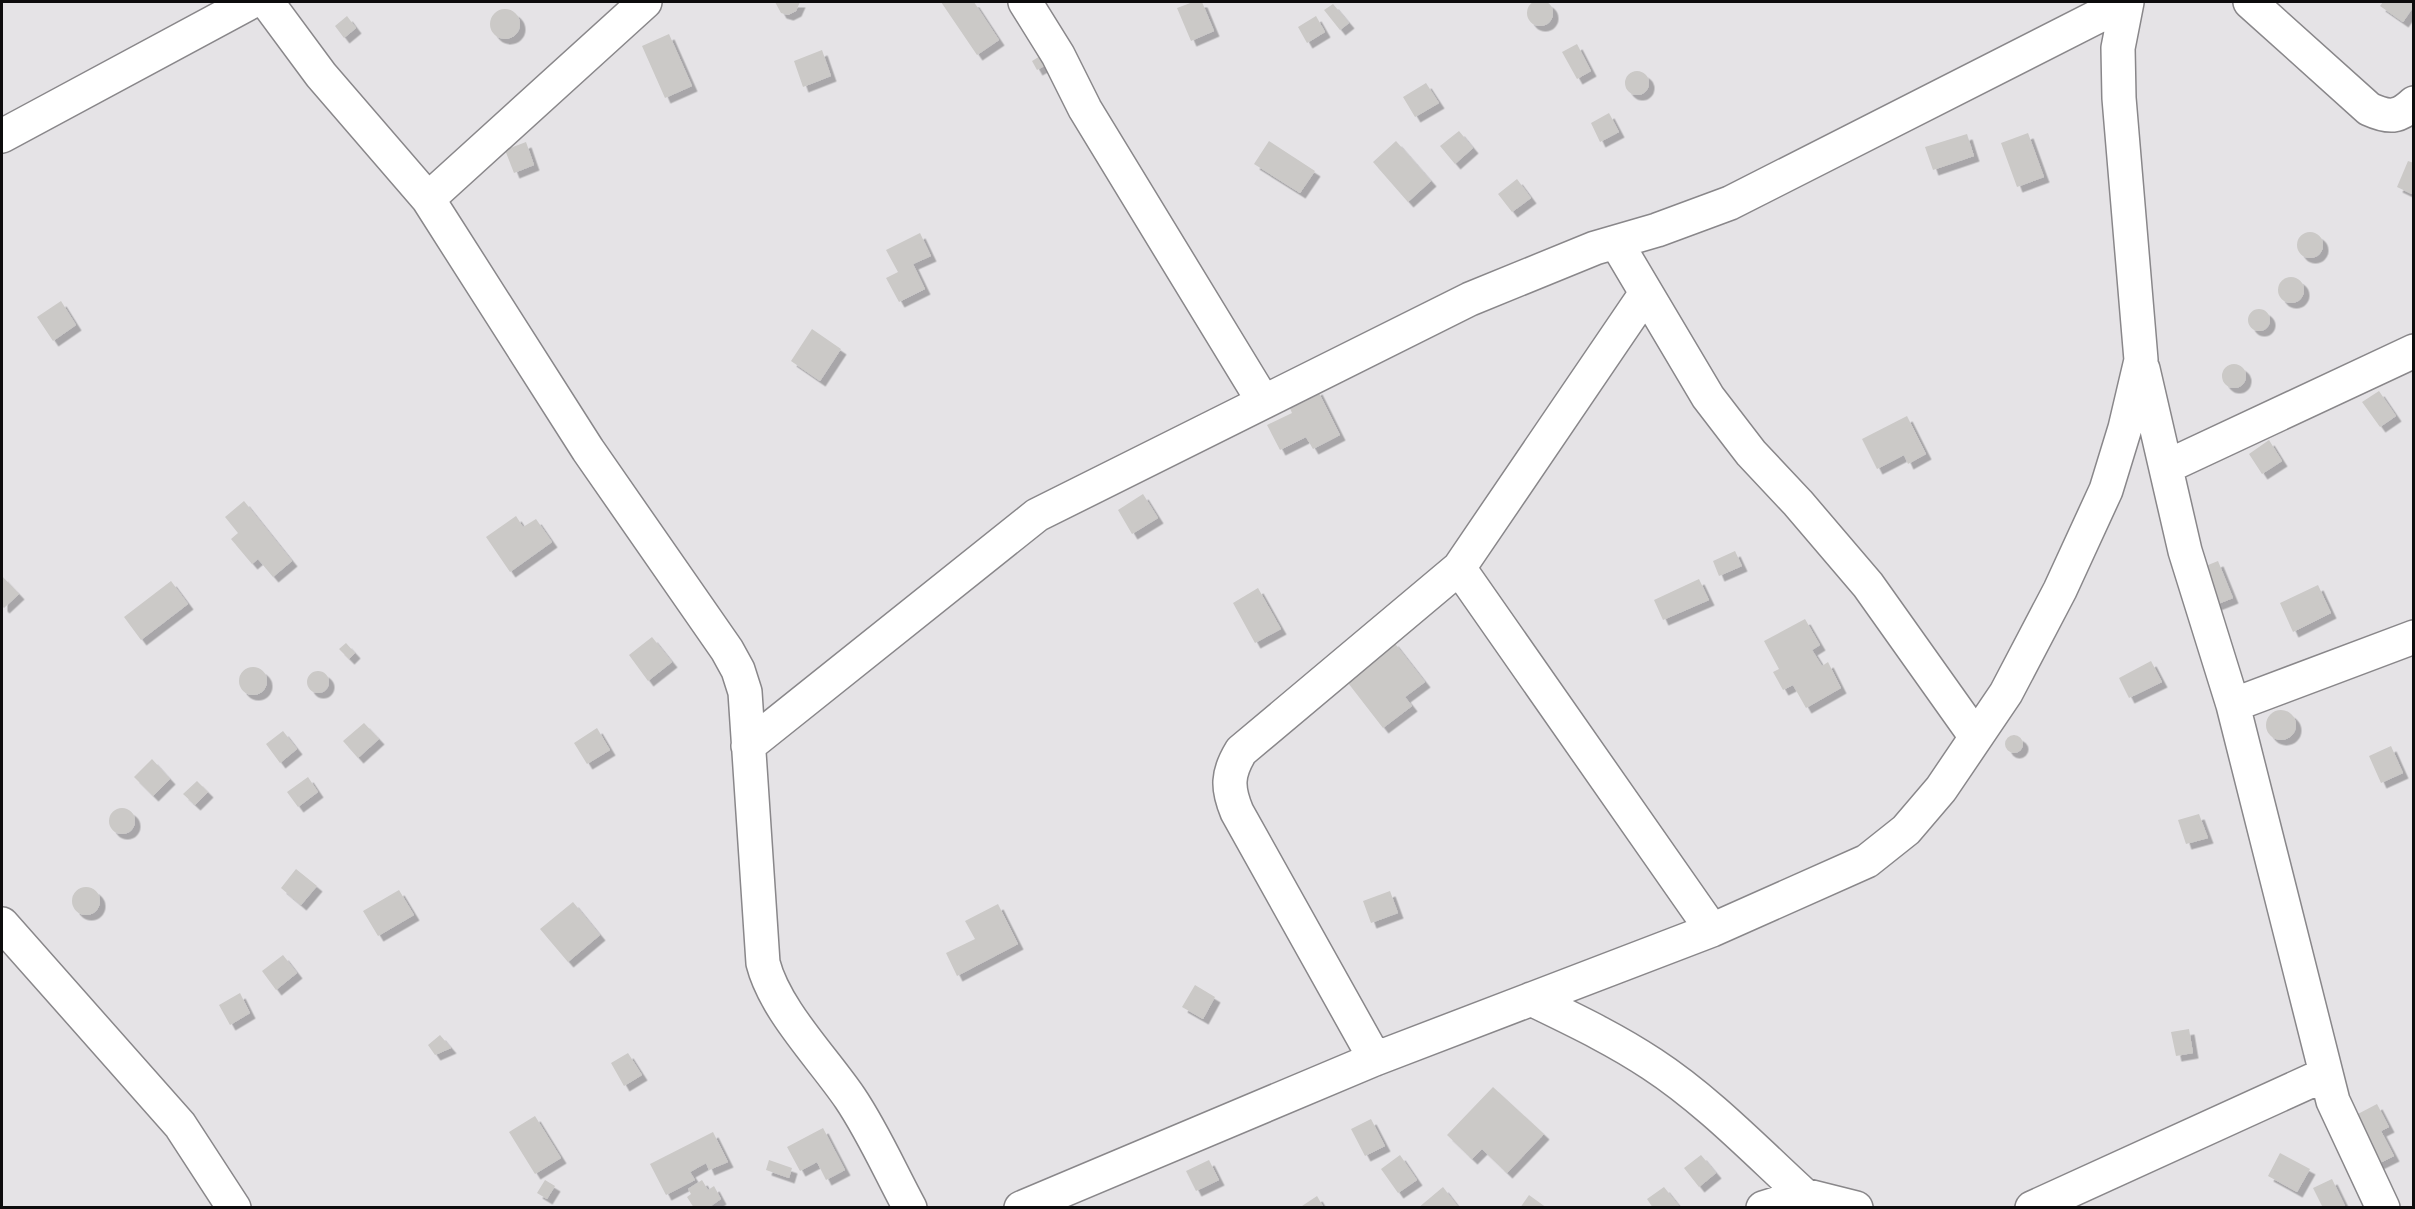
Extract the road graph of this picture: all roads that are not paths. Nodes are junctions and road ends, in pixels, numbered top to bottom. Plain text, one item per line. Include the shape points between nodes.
1 (251, 2) edge
2 (267, 2) edge
3 (645, 2) edge
4 (1025, 2) edge
5 (2127, 2) edge
6 (2250, 2) edge
7 (2414, 103) edge
8 (2, 136) edge
9 (428, 199) junction
10 (1616, 242) junction
11 (1646, 293) junction
12 (2414, 351) edge
13 (2141, 360) junction
14 (1263, 401) junction
15 (2166, 467) junction
16 (1459, 568) junction
17 (2414, 637) edge
18 (2233, 705) junction
19 (1976, 737) junction
20 (748, 746) junction
21 (2, 924) edge
22 (1712, 930) junction
23 (1531, 999) junction
24 (1375, 1059) junction
25 (2326, 1074) junction
26 (1804, 1195) junction
27 (1767, 1207) edge
28 (234, 1208) edge
29 (910, 1208) edge
30 (1021, 1208) edge
31 (1856, 1208) edge
32 (2032, 1208) edge
33 (2383, 1208) edge

1 - 8 street
2 - 9 street via 321,75
3 - 9 street
4 - 14 street via 1085,109
5 - 10 street via 1730,203
5 - 13 street via 2118,48 2119,99
6 - 7 street via 2369,109 2384,116 2403,114
9 - 20 street via 588,450 727,650 744,692
10 - 11 street
10 - 14 street via 1470,299
11 - 16 street
11 - 19 street via 1708,397 1751,453 1869,585
12 - 15 street
13 - 15 street
13 - 19 street via 2106,490 2006,693
14 - 20 street via 1037,515
15 - 18 street via 2185,550
16 - 22 street
16 - 24 street via 1240,751 1228,781 1237,812
17 - 18 street
18 - 25 street
19 - 22 street via 1941,789 1906,830 1868,861
20 - 29 street via 763,963 768,982 852,1100
21 - 28 street via 180,1125
22 - 23 street
23 - 24 street
23 - 26 street via 1652,1064 1697,1098
24 - 30 street
25 - 32 street
25 - 33 street via 2333,1101
26 - 27 street
26 - 31 street

